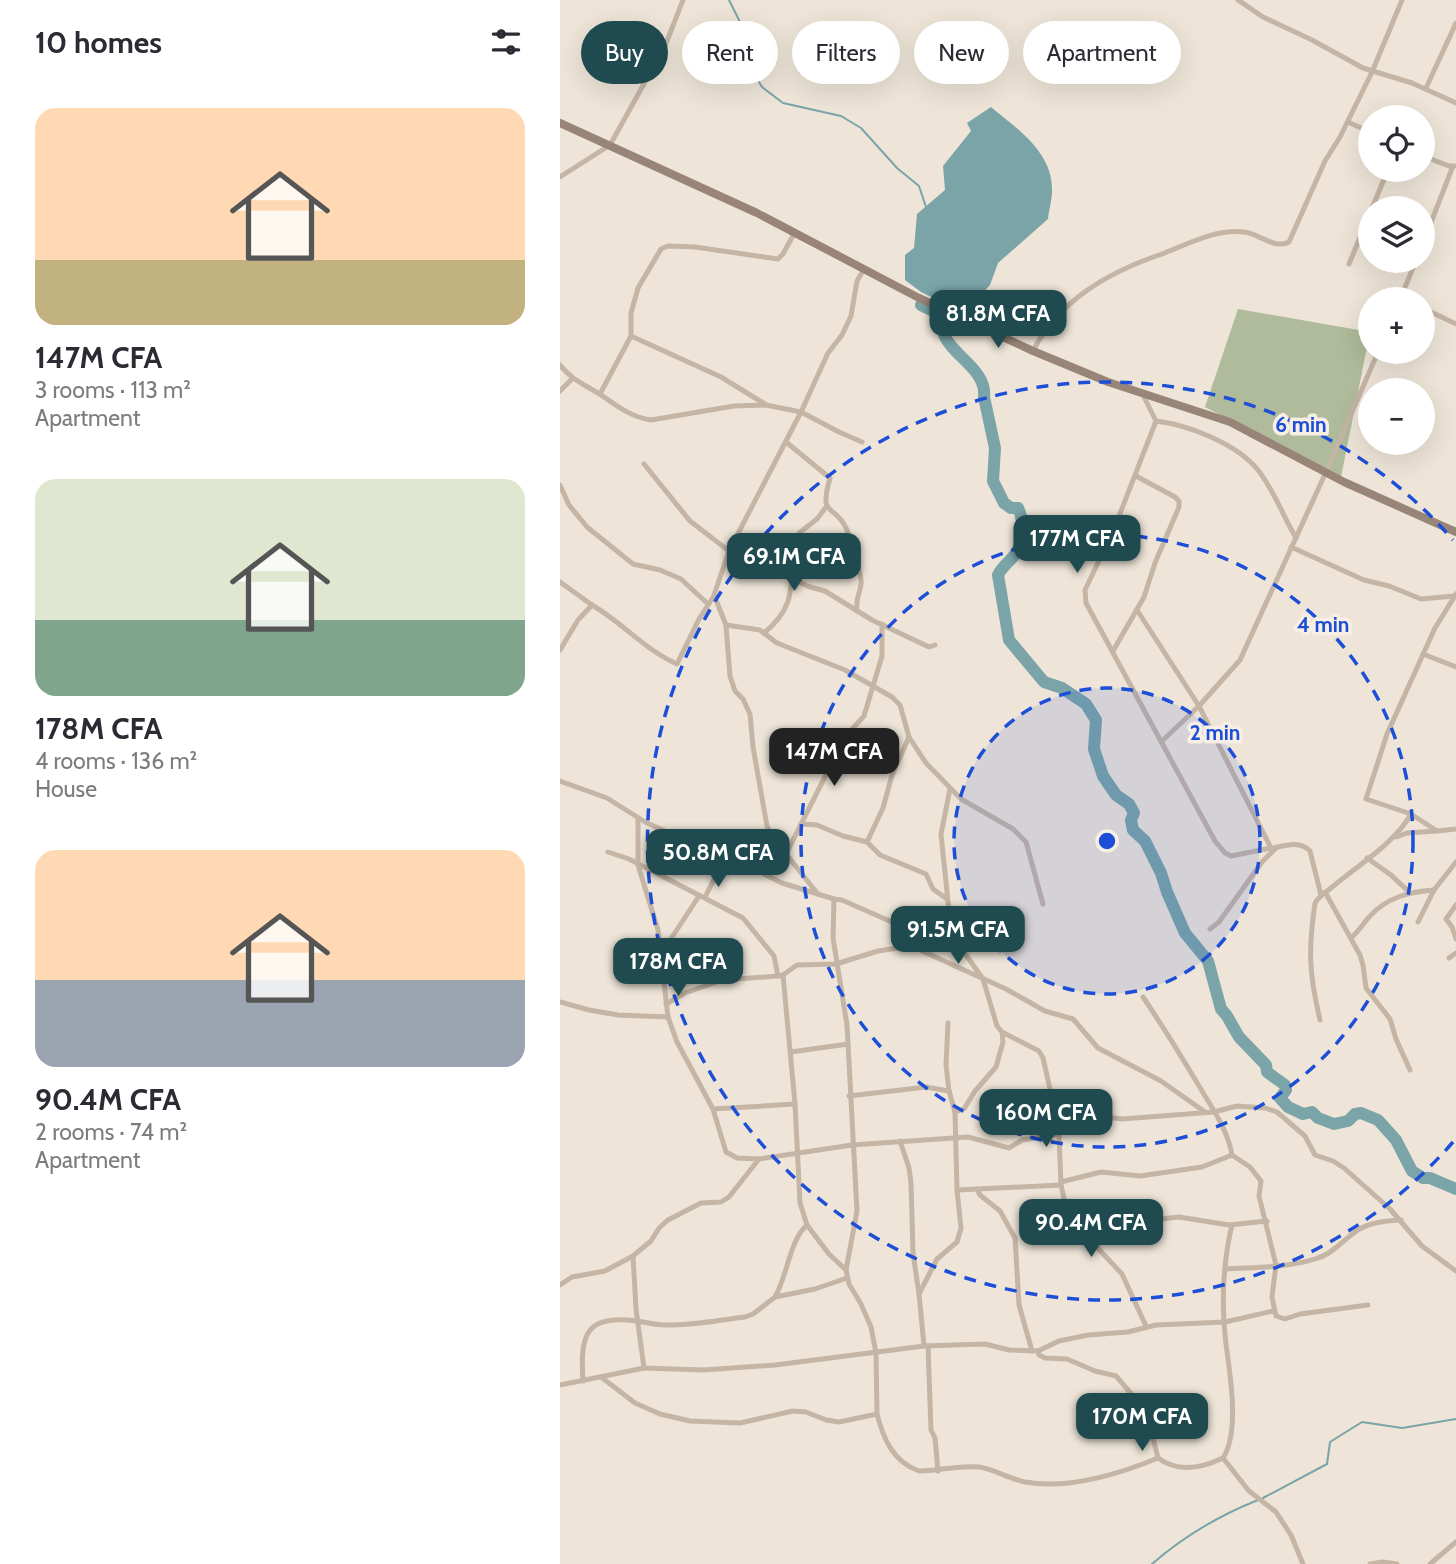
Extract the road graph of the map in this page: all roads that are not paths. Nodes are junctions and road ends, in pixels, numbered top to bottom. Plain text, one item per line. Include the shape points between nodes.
1 (683, 0) edge
2 (1238, 0) edge
3 (1402, 0) edge
4 (1456, 23) edge
5 (1372, 72) junction
6 (1426, 88) junction
7 (1456, 103) edge
8 (1348, 122) junction
9 (560, 123) edge
10 (1358, 127) edge
11 (610, 145) junction
12 (1435, 159) edge
13 (1455, 165) edge
14 (560, 177) edge
15 (1435, 214) edge
16 (795, 232) junction
17 (1358, 242) edge
18 (1349, 264) dead end
19 (864, 270) junction
20 (1435, 314) edge
21 (1456, 324) edge
22 (631, 336) junction
23 (1033, 351) junction
24 (1373, 364) edge
25 (560, 365) edge
26 (572, 379) junction
27 (560, 391) edge
28 (1141, 392) junction
29 (600, 394) junction
30 (766, 405) junction
31 (802, 412) junction
32 (1156, 421) junction
33 (786, 442) junction
34 (862, 442) dead end
35 (644, 464) dead end
36 (1326, 472) junction
37 (1136, 476) junction
38 (560, 485) edge
39 (826, 507) junction
40 (1456, 532) edge
41 (1296, 538) junction
42 (1291, 547) junction
43 (729, 551) junction
44 (794, 578) junction
45 (560, 582) edge
46 (714, 595) junction
47 (1455, 595) edge
48 (709, 604) junction
49 (592, 605) junction
50 (1137, 610) junction
51 (857, 611) junction
52 (882, 624) junction
53 (726, 625) junction
54 (764, 633) junction
55 (935, 645) dead end
56 (560, 650) edge
57 (1113, 651) junction
58 (1423, 654) junction
59 (1456, 667) edge
60 (872, 686) junction
61 (1199, 706) junction
62 (909, 737) junction
63 (1161, 741) junction
64 (560, 781) edge
65 (950, 789) junction
66 (1411, 814) junction
67 (638, 818) junction
68 (801, 824) junction
69 (1456, 829) edge
70 (1437, 831) junction
71 (1393, 839) junction
72 (774, 842) junction
73 (867, 842) junction
74 (1274, 848) junction
75 (608, 852) dead end
76 (786, 854) junction
77 (725, 857) junction
78 (1367, 858) junction
79 (1456, 862) edge
80 (638, 865) junction
81 (1434, 890) junction
82 (817, 892) junction
83 (1409, 892) junction
84 (1323, 894) junction
85 (702, 897) junction
86 (834, 899) junction
87 (947, 899) junction
88 (1043, 904) dead end
89 (1456, 905) edge
90 (1418, 922) dead end
91 (1210, 929) dead end
92 (1351, 938) junction
93 (1456, 939) edge
94 (956, 941) junction
95 (1456, 953) edge
96 (661, 954) junction
97 (1449, 958) dead end
98 (836, 964) junction
99 (781, 976) junction
100 (983, 979) junction
101 (1143, 997) dead end
102 (560, 1002) edge
103 (666, 1004) junction
104 (668, 1017) junction
105 (1320, 1020) dead end
106 (948, 1023) dead end
107 (1002, 1032) junction
108 (848, 1044) junction
109 (790, 1052) junction
110 (1410, 1070) dead end
111 (949, 1091) junction
112 (849, 1096) junction
113 (795, 1104) junction
114 (713, 1109) junction
115 (1055, 1111) junction
116 (955, 1112) junction
117 (1205, 1112) junction
118 (1214, 1112) junction
119 (1059, 1134) junction
120 (956, 1140) junction
121 (900, 1142) junction
122 (852, 1144) junction
123 (798, 1153) junction
124 (1232, 1155) junction
125 (760, 1159) junction
126 (1061, 1184) junction
127 (977, 1189) junction
128 (957, 1190) junction
129 (1401, 1220) junction
130 (1266, 1221) junction
131 (1232, 1224) junction
132 (807, 1225) junction
133 (1079, 1228) junction
134 (634, 1256) junction
135 (1276, 1265) junction
136 (1224, 1269) junction
137 (846, 1270) junction
138 (1456, 1271) edge
139 (847, 1278) junction
140 (560, 1285) edge
141 (919, 1294) junction
142 (775, 1297) junction
143 (1367, 1305) dead end
144 (1273, 1311) junction
145 (638, 1321) junction
146 (1225, 1322) junction
147 (1146, 1326) junction
148 (926, 1346) junction
149 (1035, 1351) junction
150 (876, 1353) junction
151 (643, 1368) junction
152 (601, 1377) junction
153 (583, 1381) junction
154 (560, 1385) edge
155 (877, 1414) junction
156 (1158, 1458) junction
157 (1223, 1458) junction
158 (939, 1471) junction
159 (1456, 1542) edge
160 (1303, 1564) edge
161 (1370, 1564) edge
162 (1397, 1564) edge
163 (1430, 1564) edge

1 - 11 street via 665,46
2 - 5 street
3 - 5 street
4 - 6 street
5 - 6 street
5 - 8 street
6 - 7 street
8 - 10 street
8 - 23 street via 1325,160 1289,242 1279,245 1246,232 1230,232 1145,258 1085,291 1059,312
9 - 11 street
11 - 14 street
11 - 16 street
12 - 13 street
13 - 15 street
16 - 19 street
16 - 22 street via 778,258 695,247 661,249 638,288
17 - 18 street
19 - 23 street
19 - 31 street via 857,281 851,316 828,353
20 - 21 street
22 - 29 street
22 - 30 street via 721,377
23 - 28 street
24 - 36 street
25 - 26 street
26 - 27 street
26 - 29 street
28 - 32 street
28 - 36 street via 1230,422
29 - 30 street via 624,411 651,420
30 - 31 street
31 - 33 street
31 - 34 street
32 - 37 street
32 - 41 street via 1195,431 1252,463
33 - 39 street via 828,474
33 - 43 street
35 - 43 street via 690,521
36 - 40 street
36 - 41 street
37 - 50 street via 1179,501
37 - 57 street via 1085,590 1086,603
38 - 48 street via 587,527 633,564 681,579
39 - 44 street via 799,533
39 - 51 street via 846,529 861,577
41 - 42 street
42 - 47 street via 1364,580 1425,600
42 - 61 street via 1240,660
43 - 44 street
43 - 46 street
44 - 51 street via 834,595
44 - 54 street via 786,608
45 - 49 street
46 - 48 street
46 - 53 street
47 - 58 street
48 - 49 street via 677,664 647,648
49 - 56 street
50 - 57 street
50 - 61 street
51 - 52 street
52 - 55 street via 929,647
52 - 60 street via 882,656
53 - 54 street
53 - 72 street via 730,676 750,714 767,826
54 - 60 street
57 - 63 street
58 - 59 street
58 - 66 street via 1387,734 1366,799
60 - 62 street via 900,705
60 - 68 street via 864,716 845,737
61 - 63 street
61 - 74 street
62 - 65 street
62 - 73 street
63 - 74 street via 1225,853 1235,856
64 - 67 street via 607,798
65 - 87 street via 941,834
65 - 88 street via 1026,842
66 - 70 street
66 - 71 street
67 - 77 street
67 - 80 street
68 - 73 street
68 - 76 street
69 - 70 street
70 - 71 street
71 - 78 street
72 - 76 street
72 - 77 street
73 - 87 street via 880,855 926,874 933,889
74 - 84 street via 1306,847
74 - 91 street
75 - 80 street
76 - 82 street
77 - 82 street via 782,883
77 - 85 street
78 - 83 street
78 - 84 street
79 - 81 street
80 - 85 street
80 - 96 street
81 - 83 street
81 - 90 street
82 - 86 street
83 - 92 street via 1377,909
84 - 92 street
84 - 105 street via 1315,903 1309,958
85 - 96 street
85 - 99 street via 751,925 774,956
86 - 94 street via 910,930
86 - 98 street
87 - 94 street
89 - 93 street via 1446,919
92 - 110 street via 1363,965 1367,993 1390,1019
94 - 100 street
95 - 97 street
96 - 103 street
98 - 99 street via 797,965
98 - 100 street via 911,946
98 - 108 street
99 - 103 street via 722,980
99 - 109 street
100 - 107 street
100 - 117 street via 1045,1011 1073,1019 1098,1048 1161,1081
101 - 118 street
102 - 104 street via 618,1015
103 - 104 street
104 - 114 street
106 - 111 street
107 - 115 street via 1044,1058
107 - 116 street via 996,1067 964,1109
108 - 109 street
108 - 112 street
109 - 113 street
111 - 112 street via 926,1087
111 - 116 street
112 - 122 street
113 - 114 street
113 - 123 street
114 - 125 street via 726,1152 737,1158
115 - 117 street via 1122,1119
115 - 119 street
116 - 120 street
117 - 118 street
118 - 124 street via 1230,1141
118 - 129 street via 1237,1106 1277,1112 1305,1136 1315,1155 1344,1168
119 - 120 street via 1022,1140 1009,1148 968,1137
119 - 126 street
120 - 121 street
120 - 128 street
121 - 122 street
121 - 141 street via 911,1183
122 - 123 street
122 - 137 street via 857,1211
123 - 125 street
123 - 132 street via 800,1203
124 - 126 street via 1202,1167 1140,1176 1101,1172
124 - 130 street via 1261,1181 1259,1196
125 - 134 street via 729,1197 716,1204 701,1203 668,1220
126 - 127 street
126 - 133 street via 1067,1212
127 - 128 street
127 - 149 street via 1000,1211 1015,1238 1019,1305
128 - 141 street via 960,1236 937,1259
129 - 135 street via 1359,1229 1318,1258
129 - 138 street via 1422,1246
130 - 131 street
130 - 135 street
131 - 133 street via 1180,1217
131 - 136 street
132 - 137 street
132 - 142 street
133 - 147 street via 1122,1274
134 - 140 street
134 - 145 street
135 - 136 street
135 - 144 street
136 - 146 street
137 - 139 street
139 - 142 street
139 - 150 street via 872,1327
141 - 148 street
142 - 145 street via 745,1317 667,1325
143 - 144 street via 1285,1319
144 - 146 street
145 - 151 street
145 - 153 street via 598,1322 581,1354
146 - 147 street
146 - 157 street via 1232,1422
147 - 149 street via 1059,1341
148 - 149 street via 985,1344
148 - 150 street
148 - 158 street via 931,1430
149 - 156 street via 1045,1358 1067,1359 1118,1377 1151,1430
150 - 151 street via 703,1370
150 - 155 street
151 - 152 street
152 - 153 street
152 - 155 street via 635,1403 690,1422 740,1423 793,1411 839,1422
153 - 154 street
155 - 158 street via 889,1448 909,1468
156 - 157 street via 1195,1468
156 - 158 street via 1081,1481 1040,1485 1008,1479 981,1466
157 - 160 street via 1249,1491 1276,1512
159 - 163 street
161 - 162 street

